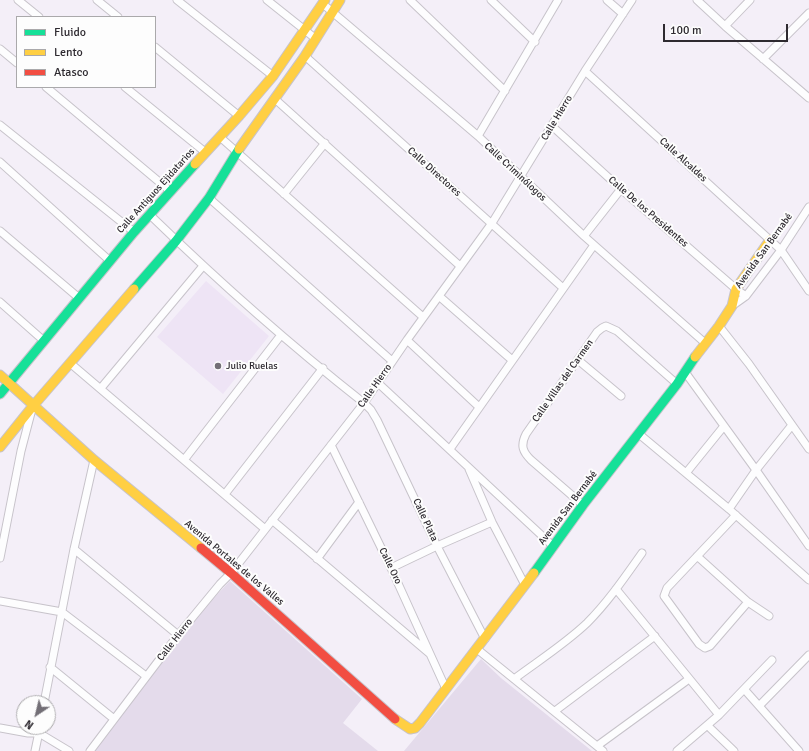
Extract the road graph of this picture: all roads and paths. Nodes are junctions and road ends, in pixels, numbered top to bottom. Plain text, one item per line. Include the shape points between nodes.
1 (18, 0) edge
2 (97, 0) edge
3 (177, 0) edge
4 (267, 0) edge
5 (340, 0) edge
6 (410, 0) edge
7 (491, 0) edge
8 (558, 0) edge
9 (606, 0) edge
10 (632, 0) edge
11 (697, 0) edge
12 (750, 0) edge
13 (324, 2) edge
14 (333, 12) junction
15 (809, 13) edge
16 (623, 14) junction
17 (38, 16) edge
18 (117, 16) edge
19 (725, 26) junction
20 (305, 31) junction
21 (316, 39) junction
22 (534, 42) junction
23 (156, 48) edge
24 (0, 49) edge
25 (305, 56) junction
26 (763, 59) junction
27 (16, 62) edge
28 (585, 71) junction
29 (273, 76) junction
30 (47, 88) edge
31 (126, 88) edge
32 (505, 90) junction
33 (807, 94) edge
34 (275, 99) junction
35 (239, 116) junction
36 (0, 125) edge
37 (552, 126) junction
38 (478, 136) junction
39 (220, 137) junction
40 (325, 143) junction
41 (205, 152) junction
42 (237, 152) junction
43 (0, 162) edge
44 (520, 177) junction
45 (621, 189) junction
46 (170, 191) junction
47 (284, 194) junction
48 (209, 198) junction
49 (809, 207) edge
50 (149, 214) junction
51 (492, 223) junction
52 (0, 231) edge
53 (134, 232) junction
54 (584, 236) junction
55 (770, 240) junction
56 (176, 241) junction
57 (594, 245) junction
58 (780, 250) junction
59 (110, 261) junction
60 (203, 266) junction
61 (460, 266) junction
62 (563, 288) junction
63 (736, 289) junction
64 (809, 291) edge
65 (439, 296) junction
66 (746, 296) junction
67 (79, 298) junction
68 (0, 302) edge
69 (732, 306) junction
70 (424, 317) junction
71 (720, 326) junction
72 (281, 335) junction
73 (407, 340) junction
74 (44, 341) junction
75 (705, 343) junction
76 (512, 360) junction
77 (578, 360) junction
78 (392, 361) junction
79 (70, 363) junction
80 (323, 368) junction
81 (685, 372) junction
82 (0, 375) edge
83 (377, 382) junction
84 (9, 383) junction
85 (677, 384) junction
86 (101, 388) junction
87 (0, 394) edge
88 (621, 396) dead end
89 (364, 403) junction
90 (33, 406) junction
91 (479, 407) junction
92 (792, 425) junction
93 (724, 426) junction
94 (639, 434) junction
95 (331, 445) junction
96 (0, 447) edge
97 (450, 449) junction
98 (809, 449) edge
99 (94, 460) junction
100 (184, 460) junction
101 (467, 466) junction
102 (756, 470) junction
103 (686, 473) junction
104 (225, 494) junction
105 (359, 502) junction
106 (583, 504) junction
107 (729, 509) junction
108 (736, 515) junction
109 (272, 520) junction
110 (492, 522) junction
111 (265, 529) junction
112 (437, 546) junction
113 (553, 546) junction
114 (809, 546) edge
115 (74, 549) junction
116 (642, 553) dead end
117 (698, 556) junction
118 (0, 558) edge
119 (317, 559) junction
120 (391, 568) junction
121 (231, 573) junction
122 (809, 580) edge
123 (525, 585) junction
124 (616, 589) junction
125 (0, 601) edge
126 (748, 602) junction
127 (62, 612) junction
128 (769, 616) dead end
129 (178, 635) junction
130 (655, 636) junction
131 (484, 639) junction
132 (477, 650) junction
133 (431, 655) junction
134 (809, 656) edge
135 (772, 660) dead end
136 (50, 667) junction
137 (146, 676) junction
138 (514, 679) junction
139 (689, 680) junction
140 (446, 689) junction
141 (744, 689) junction
142 (45, 695) edge
143 (760, 706) junction
144 (555, 711) junction
145 (719, 715) junction
146 (114, 719) junction
147 (420, 722) joint
148 (708, 726) junction
149 (0, 728) edge
150 (16, 731) edge
151 (38, 735) edge
152 (46, 735) edge
153 (597, 746) junction
154 (35, 751) edge
155 (69, 751) edge
156 (90, 751) edge
157 (603, 751) edge
158 (677, 751) edge
159 (734, 751) edge
160 (799, 751) edge

1 - 17 street
2 - 18 street
3 - 29 street
4 - 20 street
5 - 14 street
6 - 32 street
7 - 22 street
8 - 22 street
9 - 16 street
10 - 16 street, Calle Hierro
11 - 19 street
12 - 19 street
13 - 14 street, Calle Criminólogos
13 - 20 street, Calle Antiguos Ejidatarios
14 - 21 street
14 - 38 street, Calle Criminólogos
15 - 26 street
16 - 28 street, Calle Hierro
19 - 26 street
20 - 21 street
20 - 29 street, Calle Antiguos Ejidatarios
21 - 25 street
22 - 32 street
23 - 35 street
24 - 27 street
25 - 34 street
25 - 51 street, Calle Directores
26 - 33 street
28 - 37 street, Calle Hierro
28 - 55 street, Calle Alcaldes
29 - 35 street, Calle Antiguos Ejidatarios
30 - 46 street
31 - 41 street
32 - 38 street
34 - 40 street
34 - 42 street
35 - 39 street, Calle Antiguos Ejidatarios
36 - 53 street
37 - 44 street, Calle Hierro
37 - 45 street, Calle De los Presidentes
38 - 44 street, Calle Criminólogos
39 - 41 street, Calle Antiguos Ejidatarios
39 - 42 street
40 - 47 street
40 - 61 street
41 - 46 street, Calle Antiguos Ejidatarios
42 - 47 street
42 - 48 street
43 - 59 street
44 - 51 street, Calle Hierro
44 - 54 street, Calle Criminólogos
45 - 54 street
45 - 63 street, Calle De los Presidentes
46 - 50 street, Calle Antiguos Ejidatarios
47 - 70 street
48 - 56 street
48 - 78 street
49 - 58 street, Avenida San Bernabé
50 - 53 street, Calle Antiguos Ejidatarios
50 - 56 street, Calle Plata
51 - 61 street, Calle Hierro
51 - 62 street, Calle Directores
52 - 67 street
53 - 59 street, Calle Antiguos Ejidatarios
54 - 57 street, Calle Criminólogos
55 - 58 street, Calle Alcaldes
55 - 63 street, Avenida San Bernabé
56 - 60 street, Calle Plata
56 - 79 street
57 - 62 street
57 - 75 street, Calle Criminólogos
58 - 64 street, Calle Alcaldes
58 - 66 street, Avenida San Bernabé
59 - 67 street, Calle Antiguos Ejidatarios
60 - 72 street, Calle Plata
60 - 86 street
61 - 65 street, Calle Hierro
62 - 76 street
63 - 66 street, Calle De los Presidentes
63 - 69 street, Avenida San Bernabé
65 - 70 street, Calle Hierro
65 - 76 street
66 - 69 street, Avenida San Bernabé
67 - 74 street, Calle Antiguos Ejidatarios
68 - 74 street
69 - 71 street, Avenida San Bernabé
70 - 73 street, Calle Hierro
71 - 75 street, Avenida San Bernabé
71 - 92 street
72 - 80 street, Calle Plata
72 - 100 street
73 - 78 street, Calle Hierro
73 - 91 street
74 - 84 street, Calle Antiguos Ejidatarios
75 - 81 street, Avenida San Bernabé
76 - 91 street
77 - 85 street, Calle Villas del Carmen via 597,332 606,326 617,331
77 - 88 street
77 - 106 street, Calle Villas del Carmen via 526,434 522,446 531,460
78 - 83 street, Calle Hierro
79 - 86 street
79 - 90 street
80 - 89 street, Calle Plata
80 - 104 street
81 - 85 street, Avenida San Bernabé
81 - 93 street
82 - 84 street, Avenida Portales de los Valles
83 - 89 street, Calle Hierro
83 - 97 street
84 - 87 street, Calle Antiguos Ejidatarios
84 - 90 street, Avenida Portales de los Valles
85 - 94 street, Avenida San Bernabé
86 - 100 street
89 - 95 street, Calle Hierro
89 - 112 street, Calle Plata via 377,420
90 - 96 street
90 - 99 street, Avenida Portales de los Valles
90 - 118 street via 21,451
91 - 97 street
92 - 98 street
92 - 102 street
93 - 102 street
93 - 103 street
94 - 103 street
94 - 106 street, Avenida San Bernabé
95 - 105 street, Calle Oro
95 - 109 street, Calle Hierro
97 - 101 street
99 - 115 street
99 - 121 street, Avenida Portales de los Valles
100 - 104 street
101 - 110 street
101 - 113 street
102 - 107 street
102 - 114 street
103 - 107 street
104 - 111 street
105 - 119 street
105 - 120 street, Calle Oro
106 - 113 street, Avenida San Bernabé
107 - 108 street
108 - 117 street
108 - 122 street
109 - 111 street, Calle Hierro
109 - 119 street
110 - 112 street
110 - 123 street
111 - 121 street, Calle Hierro
112 - 120 street
112 - 131 street, Calle Plata
113 - 123 street, Avenida San Bernabé
115 - 127 street
115 - 129 street
116 - 124 street
117 - 126 street
117 - 126 street via 667,588 664,596 702,647 710,646
119 - 133 street
120 - 133 street, Calle Oro
121 - 129 street, Calle Hierro
121 - 147 street, Avenida Portales de los Valles via 401,724 410,729 415,728
123 - 131 street, Avenida San Bernabé
124 - 130 street
124 - 138 street via 572,636
125 - 127 street
126 - 128 street
127 - 136 street
127 - 137 street
129 - 137 street, Calle Hierro
130 - 139 street
130 - 144 street
131 - 132 street, Avenida San Bernabé
132 - 138 street
132 - 140 street, Avenida San Bernabé
133 - 140 street, Calle Oro
134 - 143 street
135 - 141 street
136 - 142 street
136 - 146 street
137 - 146 street, Calle Hierro
138 - 144 street
139 - 145 street
139 - 153 street
140 - 147 street, Avenida San Bernabé
141 - 143 street
141 - 145 street
143 - 160 street
144 - 153 street
145 - 148 street
146 - 156 street, Calle Hierro
148 - 158 street
148 - 159 street
149 - 150 street
151 - 154 street
152 - 155 street
153 - 157 street

